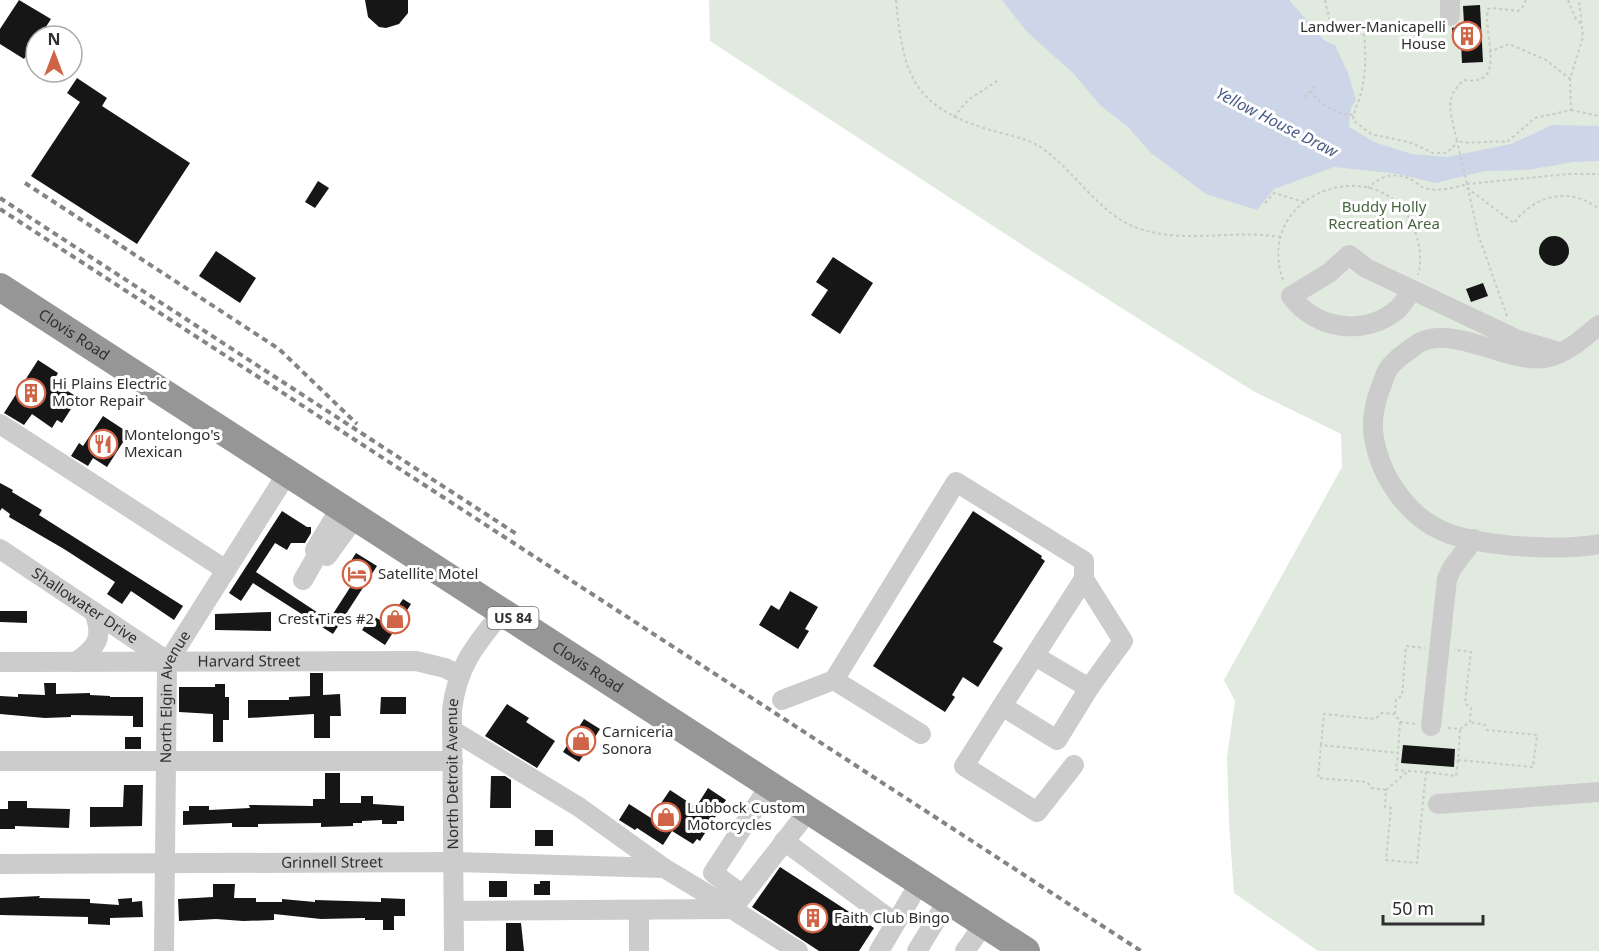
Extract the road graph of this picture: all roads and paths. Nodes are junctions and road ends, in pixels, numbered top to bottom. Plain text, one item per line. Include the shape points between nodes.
1 (896, 0) edge
2 (1325, 0) edge
3 (1526, 0) edge
4 (1568, 0) edge
5 (1579, 0) edge
6 (1582, 26) junction
7 (1489, 52) junction
8 (1000, 78) dead end
9 (1570, 79) junction
10 (1316, 85) dead end
11 (1310, 92) junction
12 (1304, 97) dead end
13 (1571, 110) junction
14 (1353, 115) junction
15 (1599, 116) edge
16 (954, 117) junction
17 (1457, 141) junction
18 (1599, 174) edge
19 (1467, 184) junction
20 (1368, 188) junction
21 (1467, 188) junction
22 (1304, 202) junction
23 (1266, 203) dead end
24 (1599, 209) edge
25 (1281, 237) junction
26 (0, 286) edge
27 (1412, 290) junction
28 (1291, 296) junction
29 (1599, 325) edge
30 (1518, 340) junction
31 (1561, 352) junction
32 (0, 424) edge
33 (288, 472) junction
34 (348, 512) junction
35 (1474, 539) junction
36 (1599, 544) edge
37 (0, 549) edge
38 (226, 570) junction
39 (1084, 579) junction
40 (303, 580) dead end
41 (503, 611) junction
42 (94, 612) junction
43 (1438, 649) junction
44 (1035, 656) junction
45 (0, 662) edge
46 (76, 662) junction
47 (169, 662) junction
48 (459, 675) junction
49 (834, 680) junction
50 (1089, 688) junction
51 (782, 700) dead end
52 (1002, 706) junction
53 (1395, 714) junction
54 (1470, 722) junction
55 (1431, 726) joint
56 (1460, 729) junction
57 (452, 730) junction
58 (921, 734) dead end
59 (1321, 745) junction
60 (1398, 753) junction
61 (1458, 760) junction
62 (0, 762) edge
63 (165, 762) junction
64 (453, 762) junction
65 (1074, 765) dead end
66 (1408, 771) junction
67 (1426, 772) junction
68 (770, 785) junction
69 (1386, 790) junction
70 (1599, 792) edge
71 (1438, 804) dead end
72 (809, 810) junction
73 (784, 841) junction
74 (454, 862) junction
75 (164, 863) junction
76 (0, 864) edge
77 (664, 868) junction
78 (920, 882) junction
79 (948, 900) junction
80 (737, 902) junction
81 (639, 910) junction
82 (454, 911) junction
83 (896, 923) junction
84 (984, 924) junction
85 (879, 950) edge
86 (164, 951) edge
87 (454, 951) edge
88 (639, 951) edge
89 (798, 951) edge
90 (906, 951) edge
91 (917, 951) edge
92 (965, 951) edge
93 (1026, 951) edge

1 - 16 path via 899,38 912,80 928,100
2 - 14 path via 1329,18 1342,33 1364,34 1364,82
3 - 7 path via 1518,11 1488,9
4 - 6 path
5 - 6 path
6 - 9 path via 1583,37
7 - 9 path via 1509,44 1546,60
7 - 17 path via 1491,66 1487,75 1479,80 1464,80 1450,97
8 - 16 path via 968,100
9 - 13 path
10 - 11 path
11 - 12 path
11 - 14 path via 1336,113
13 - 15 path
13 - 17 path via 1535,118 1507,142
14 - 17 path via 1353,120 1371,134 1412,143 1433,153 1445,153
16 - 25 path via 1041,147 1110,211 1140,229 1179,236
17 - 19 path
18 - 19 path
19 - 20 path via 1422,188 1411,179 1389,175
19 - 21 path
20 - 22 path via 1337,186
20 - 27 path via 1400,206 1414,225 1420,246 1420,269
21 - 24 path via 1514,223 1525,209 1556,196 1581,199
21 - 30 path via 1490,271
22 - 23 path via 1274,193
22 - 25 path via 1284,226
25 - 28 path via 1279,269
26 - 33 highway, Clovis Road / US 84
27 - 28 street via 1366,268 1349,255 1329,273
27 - 28 street via 1399,308 1360,327 1317,320
27 - 30 street
29 - 31 street via 1572,348
30 - 31 street
31 - 35 street via 1548,358 1525,357 1465,341 1436,338 1416,344 1388,368 1375,404 1373,437 1383,469 1401,500 1426,523
32 - 38 street
33 - 34 highway, Clovis Road / US 84
33 - 38 street, North Elgin Avenue
34 - 40 street via 327,556 319,552
34 - 41 highway, Clovis Road / US 84
35 - 36 street via 1531,546
35 - 43 street via 1447,579
37 - 42 street, Shallowater Drive
38 - 47 street, North Elgin Avenue
39 - 44 street
39 - 49 street via 1084,561 956,482
39 - 50 street via 1123,641
41 - 48 street, North Detroit Avenue via 468,656
41 - 68 highway, Clovis Road / US 84
42 - 46 street via 99,628 96,644
42 - 47 street, Shallowater Drive
43 - 53 path via 1407,646 1402,696 1396,699
43 - 54 path via 1471,652 1465,703 1471,708
43 - 55 street
44 - 50 street
44 - 52 street
45 - 46 street, Harvard Street
46 - 47 street, Harvard Street
47 - 48 street, Harvard Street via 416,661
47 - 63 street, North Elgin Avenue
48 - 57 street, North Detroit Avenue
49 - 51 street
49 - 58 street
50 - 52 street via 1057,740
52 - 65 street via 964,766 1037,812
53 - 59 path via 1382,713 1375,719 1324,714
53 - 60 path via 1400,723
54 - 56 path
54 - 61 path via 1485,725 1487,730 1537,735 1533,767
55 - 56 path
56 - 61 path
57 - 64 street, North Detroit Avenue
57 - 77 street via 579,807
59 - 60 path
59 - 69 path via 1318,778 1367,782 1372,788
60 - 66 path via 1396,770
61 - 67 path via 1456,776
62 - 63 street
63 - 64 street
63 - 75 street, North Elgin Avenue
64 - 74 street, North Detroit Avenue
66 - 67 path
66 - 69 path
67 - 69 path via 1418,863 1386,860 1391,808 1385,807
68 - 72 highway, Clovis Road / US 84
68 - 80 street via 713,873
70 - 71 street
72 - 73 street
72 - 78 highway, Clovis Road / US 84
73 - 80 street
73 - 83 street
74 - 75 street, Grinnell Street
74 - 77 street, Grinnell Street
74 - 82 street, North Detroit Avenue
75 - 76 street, Grinnell Street
75 - 86 street, North Elgin Avenue
77 - 80 street
78 - 79 highway, Clovis Road / US 84
78 - 83 street
79 - 84 highway, Clovis Road / US 84
79 - 91 street
80 - 81 street
80 - 89 street
81 - 82 street
81 - 88 street
82 - 87 street, North Detroit Avenue
83 - 85 street
84 - 92 street
84 - 93 highway, Clovis Road / US 84
85 - 90 street

